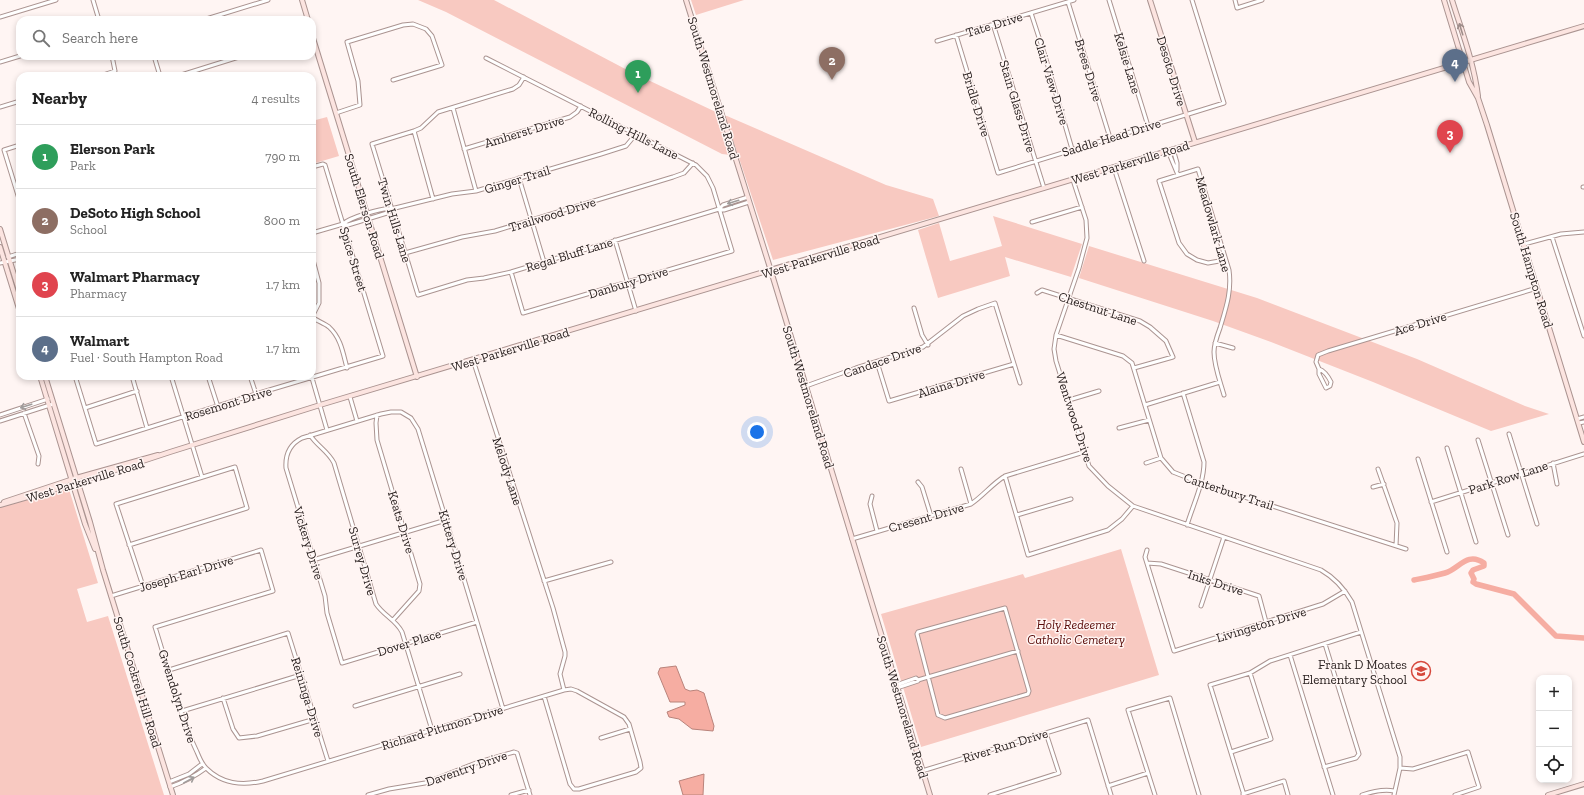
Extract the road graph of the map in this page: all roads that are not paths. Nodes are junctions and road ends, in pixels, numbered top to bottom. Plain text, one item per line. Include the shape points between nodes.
1 (56, 0) edge
2 (93, 0) edge
3 (268, 0) edge
4 (302, 0) edge
5 (686, 0) edge
6 (1074, 0) edge
7 (1109, 0) edge
8 (1150, 0) edge
9 (1192, 0) edge
10 (1235, 0) edge
11 (1262, 0) edge
12 (1444, 0) edge
13 (1452, 0) edge
14 (1068, 2) junction
15 (1031, 13) junction
16 (98, 16) edge
17 (216, 16) edge
18 (307, 16) edge
19 (0, 17) edge
20 (993, 24) junction
21 (1584, 26) edge
22 (956, 35) junction
23 (937, 41) dead end
24 (316, 48) edge
25 (16, 57) edge
26 (486, 58) dead end
27 (1471, 59) junction
28 (113, 60) edge
29 (155, 60) edge
30 (229, 60) edge
31 (1463, 61) junction
32 (0, 62) edge
33 (112, 72) edge
34 (159, 72) edge
35 (191, 72) edge
36 (524, 77) junction
37 (393, 80) dead end
38 (1478, 98) junction
39 (16, 102) edge
40 (580, 106) junction
41 (0, 107) edge
42 (453, 108) junction
43 (336, 112) junction
44 (1186, 115) junction
45 (1148, 126) junction
46 (414, 131) junction
47 (636, 134) junction
48 (1110, 138) junction
49 (1195, 142) junction
50 (16, 146) edge
51 (464, 149) junction
52 (1072, 149) junction
53 (1170, 150) junction
54 (1035, 161) junction
55 (693, 163) junction
56 (316, 166) edge
57 (1114, 168) junction
58 (998, 173) joint
59 (1178, 175) junction
60 (520, 178) junction
61 (1073, 180) junction
62 (1044, 188) junction
63 (16, 189) edge
64 (476, 191) junction
65 (433, 199) junction
66 (749, 200) junction
67 (1082, 207) junction
68 (391, 209) junction
69 (719, 209) junction
70 (368, 216) junction
71 (532, 220) junction
72 (1032, 222) dead end
73 (343, 224) junction
74 (0, 229) edge
75 (1584, 232) edge
76 (316, 233) edge
77 (1552, 237) junction
78 (615, 240) junction
79 (1524, 244) junction
80 (0, 247) edge
81 (732, 251) joint
82 (405, 253) junction
83 (16, 254) edge
84 (9, 257) junction
85 (16, 260) edge
86 (1225, 260) junction
87 (1144, 261) dead end
88 (2, 262) edge
89 (10, 262) junction
90 (544, 262) junction
91 (316, 271) edge
92 (771, 271) junction
93 (511, 272) junction
94 (16, 281) edge
95 (628, 282) junction
96 (1537, 288) junction
97 (1037, 293) dead end
98 (418, 296) joint
99 (1068, 298) junction
100 (16, 301) edge
101 (914, 308) dead end
102 (316, 309) edge
103 (636, 311) junction
104 (316, 321) edge
105 (1056, 335) junction
106 (1584, 336) edge
107 (1215, 342) junction
108 (928, 345) junction
109 (1233, 348) dead end
110 (383, 356) joint
111 (473, 360) junction
112 (877, 362) junction
113 (1014, 364) junction
114 (347, 368) junction
115 (1134, 368) junction
116 (1319, 369) junction
117 (316, 377) edge
118 (417, 377) junction
119 (41, 380) edge
120 (46, 380) edge
121 (76, 380) edge
122 (133, 380) edge
123 (172, 380) edge
124 (209, 380) edge
125 (251, 380) edge
126 (305, 380) edge
127 (313, 380) edge
128 (1220, 382) junction
129 (1020, 383) dead end
130 (806, 386) junction
131 (137, 391) junction
132 (1099, 391) dead end
133 (256, 394) junction
134 (1183, 394) junction
135 (1224, 394) dead end
136 (350, 397) junction
137 (52, 398) junction
138 (47, 400) junction
139 (1069, 400) junction
140 (51, 405) junction
141 (320, 405) junction
142 (1145, 405) junction
143 (218, 407) junction
144 (85, 408) junction
145 (24, 413) junction
146 (0, 415) edge
147 (377, 415) junction
148 (1584, 417) edge
149 (183, 418) junction
150 (1149, 420) junction
151 (0, 421) edge
152 (357, 421) junction
153 (1578, 421) junction
154 (1584, 422) edge
155 (147, 428) junction
156 (1119, 428) dead end
157 (327, 430) junction
158 (1510, 434) dead end
159 (310, 435) junction
160 (1478, 440) dead end
161 (1584, 442) edge
162 (192, 445) junction
163 (1448, 448) dead end
164 (1084, 452) junction
165 (1584, 454) edge
166 (1161, 458) junction
167 (1418, 459) dead end
168 (1146, 463) dead end
169 (1553, 463) junction
170 (38, 464) dead end
171 (961, 469) dead end
172 (1378, 469) dead end
173 (1522, 473) junction
174 (1005, 476) junction
175 (202, 477) junction
176 (75, 481) junction
177 (918, 482) dead end
178 (1491, 482) junction
179 (1201, 483) junction
180 (1384, 484) junction
181 (1557, 484) dead end
182 (1373, 487) dead end
183 (1462, 492) junction
184 (872, 496) dead end
185 (1071, 499) dead end
186 (1431, 502) junction
187 (0, 504) edge
188 (971, 504) junction
189 (1133, 506) junction
190 (1018, 515) junction
191 (931, 516) junction
192 (446, 520) junction
193 (1537, 524) dead end
194 (1187, 525) junction
195 (878, 531) junction
196 (405, 532) junction
197 (1508, 535) dead end
198 (1224, 537) junction
199 (852, 539) junction
200 (1476, 542) dead end
201 (129, 545) junction
202 (358, 546) junction
203 (1396, 546) junction
204 (1406, 549) dead end
205 (1147, 550) dead end
206 (1447, 552) dead end
207 (314, 560) junction
208 (611, 562) dead end
209 (1148, 563) junction
210 (1209, 580) junction
211 (544, 581) junction
212 (142, 586) junction
213 (1345, 591) junction
214 (111, 596) junction
215 (1201, 606) dead end
216 (393, 620) junction
217 (477, 622) junction
218 (1266, 622) junction
219 (155, 627) joint
220 (1361, 632) junction
221 (406, 643) junction
222 (1325, 644) junction
223 (1018, 651) junction
224 (1290, 655) junction
225 (342, 663) joint
226 (169, 670) junction
227 (1250, 673) junction
228 (460, 674) dead end
229 (301, 675) junction
230 (928, 677) junction
231 (419, 686) junction
232 (896, 686) junction
233 (564, 690) junction
234 (544, 696) junction
235 (223, 698) junction
236 (355, 706) dead end
237 (503, 709) junction
238 (182, 711) junction
239 (315, 719) junction
240 (630, 729) junction
241 (432, 730) junction
242 (1046, 733) junction
243 (601, 738) dead end
244 (1231, 752) junction
245 (328, 761) junction
246 (202, 764) junction
247 (1324, 767) junction
248 (206, 768) junction
249 (1400, 768) junction
250 (922, 770) junction
251 (1148, 773) junction
252 (170, 784) junction
253 (1584, 784) edge
254 (1108, 786) junction
255 (389, 789) junction
256 (529, 790) junction
257 (1005, 790) junction
258 (1394, 793) edge
259 (1244, 794) edge
260 (173, 795) edge
261 (368, 795) edge
262 (391, 795) edge
263 (511, 795) edge
264 (530, 795) edge
265 (930, 795) edge
266 (990, 795) edge
267 (1006, 795) edge
268 (1111, 795) edge
269 (1154, 795) edge
270 (1199, 795) edge
271 (1288, 795) edge
272 (1333, 795) edge
273 (1362, 795) edge
274 (1454, 795) edge
275 (1548, 795) edge

1 - 19 street
2 - 16 street
3 - 17 street
4 - 18 main road
5 - 66 main road, South Westmoreland Road
6 - 14 street, Tate Drive
7 - 45 street, Kelsie Lane
8 - 44 main road, Desoto Drive
9 - 44 street, Saddle Head Drive via 1224,103
10 - 11 street via 1237,8
12 - 31 main road, South Hampton Road
27 -> 13 main road, South Hampton Road
14 - 15 street, Tate Drive
14 - 48 street, Brees Drive
15 - 20 street, Tate Drive
15 - 52 street, Clair View Drive
20 - 22 street, Tate Drive
20 - 54 street, Stain Glass Drive
21 - 27 main road, West Parkerville Road
22 - 23 street, Tate Drive
22 - 58 street, Bridle Drive
24 - 43 main road, South Elerson Road
25 - 32 street
26 - 36 street, Rolling Hills Lane
27 - 31 main road, West Parkerville Road
27 - 38 main road, South Hampton Road
28 - 33 street via 115,71
29 - 34 street
30 - 35 street
31 - 38 main road, South Hampton Road via 1469,82
31 - 49 main road, West Parkerville Road
36 - 40 street, Rolling Hills Lane
36 - 42 street via 513,89
37 - 43 street via 442,65 432,36 422,27 403,24 347,42 358,81 360,105
38 - 79 main road, South Hampton Road
39 - 41 street
40 - 47 street, Rolling Hills Lane
40 - 51 street, Amherst Drive via 570,117
42 - 46 street via 438,112
42 - 51 street
43 - 70 main road, South Elerson Road
44 - 45 street, Saddle Head Drive
44 - 49 main road, Desoto Drive
45 - 48 street, Saddle Head Drive
46 - 65 street
46 - 68 street, Twin Hills Lane via 372,144
47 - 55 street, Rolling Hills Lane
47 - 60 street, Ginger Trail via 626,146
48 - 52 street, Saddle Head Drive
49 - 53 main road, West Parkerville Road
50 - 63 street via 4,150
51 - 64 street
52 - 54 street, Saddle Head Drive
53 - 57 main road, West Parkerville Road
53 - 59 street via 1177,162
54 - 58 street, Saddle Head Drive
54 - 62 street, Stain Glass Drive
55 - 69 street, Rolling Hills Lane via 707,176
55 - 71 street, Trailwood Drive via 684,173 674,177
56 - 73 street, Spice Street via 325,165
57 - 61 main road, West Parkerville Road
57 - 87 street
59 - 86 street, Meadowlark Lane via 1198,169
59 - 86 street via 1159,181 1179,243 1187,254 1197,260 1208,263
60 - 64 street, Ginger Trail
60 - 71 street
61 - 62 main road, West Parkerville Road
61 - 67 street, Wentwood Drive
62 - 92 main road, West Parkerville Road
64 - 65 street, Ginger Trail
65 - 68 street, Ginger Trail
66 - 69 street, Regal Bluff Lane via 723,205
66 - 92 main road, South Westmoreland Road
67 - 72 street
67 - 99 street, Wentwood Drive via 1087,238
68 - 70 street, Ginger Trail via 386,208
68 - 82 street, Twin Hills Lane
69 - 78 street, Regal Bluff Lane
69 - 81 street, Rolling Hills Lane
70 - 73 street, Ginger Trail
70 - 118 main road, South Elerson Road
71 - 82 street, Trailwood Drive
71 - 90 street
73 - 76 street, Ginger Trail
73 - 110 street, Spice Street
74 - 84 main road
75 - 77 street
77 - 79 street
77 - 106 street
78 - 90 street, Regal Bluff Lane
78 - 95 street
79 - 96 main road, South Hampton Road
80 - 88 main road
81 - 95 street, Danbury Drive
82 - 98 street, Twin Hills Lane
83 - 84 street
84 - 88 street
84 - 89 main road
85 - 89 street
86 - 107 street, Meadowlark Lane via 1231,284
88 - 89 street
88 - 100 main road
89 - 94 main road
90 - 93 street, Regal Bluff Lane
91 - 102 street via 319,283 319,303
92 - 103 main road, West Parkerville Road
92 - 130 main road, South Westmoreland Road
93 - 95 street, Danbury Drive via 523,313
93 - 98 street, Regal Bluff Lane via 467,280
95 - 103 street
96 - 116 street, Ace Drive via 1328,351 1318,355 1316,362
96 - 153 main road, South Hampton Road
97 - 99 street, Chestnut Lane via 1042,290
99 - 105 street, Wentwood Drive
99 - 115 street, Chestnut Lane via 1140,321 1166,342 1173,357
101 - 108 street via 922,335
103 - 111 main road, West Parkerville Road
104 - 114 street via 327,326 338,339
105 - 115 street via 1123,356
105 - 139 street, Wentwood Drive via 1056,361
107 - 109 street
107 - 128 street, Meadowlark Lane via 1215,364
108 - 112 street, Candace Drive
108 - 113 street, Candace Drive via 963,316 996,304
110 - 114 street, Rosemont Drive
111 - 118 main road, West Parkerville Road
111 - 211 street, Melody Lane
112 - 113 street, Alaina Drive via 889,402
112 - 130 street, Candace Drive
113 - 129 street
114 - 117 street, Rosemont Drive
115 - 142 street, Canterbury Trail
116 - 116 street via 1319,374 1326,388 1331,382
118 - 136 main road, West Parkerville Road
119 - 138 main road, South Cockrell Hill Road
120 - 137 main road, South Cockrell Hill Road
121 - 144 street
122 - 131 street
123 - 149 street
124 - 143 street
125 - 133 street
126 - 133 street, Rosemont Drive
127 - 141 street
128 - 134 street
128 - 135 street, Meadowlark Lane
130 - 199 main road, South Westmoreland Road
131 - 144 street
131 - 155 street
132 - 139 street
133 - 143 street, Rosemont Drive
134 - 142 street
134 - 179 street via 1204,462
136 - 141 main road, West Parkerville Road
136 - 152 street
137 - 138 street
137 - 140 main road, South Cockrell Hill Road
138 - 140 main road, South Cockrell Hill Road
138 -> 146 street
139 - 164 street, Wentwood Drive
140 - 145 street
140 - 176 main road, South Cockrell Hill Road
141 - 157 street
141 - 162 main road, West Parkerville Road
142 - 150 street, Canterbury Trail
143 - 149 street, Rosemont Drive
144 - 155 street, Rosemont Drive via 96,444
145 - 151 street
145 - 170 street via 39,456
147 - 152 street, Kittery Drive
147 - 192 street, Kittery Drive via 401,412 411,418 418,429
147 - 196 street, Keats Drive via 377,440
148 - 153 street
149 - 155 street, Rosemont Drive
149 - 162 street
150 - 156 street
150 - 166 street, Canterbury Trail
152 - 157 street, Vickery Drive
153 - 154 street
153 - 161 main road, South Hampton Road
157 - 159 street, Vickery Drive
158 - 173 street
159 - 202 street, Surrey Drive via 331,456
159 - 207 street, Vickery Drive via 295,442 286,455 286,462
160 - 178 street
162 - 175 street
162 - 176 main road, West Parkerville Road via 115,466
163 - 183 street
164 - 174 street, Cresent Drive
164 - 189 street, Wentwood Drive via 1094,472
165 - 169 street, Park Row Lane
166 - 168 street
166 - 179 street, Canterbury Trail via 1173,472
167 - 186 street
169 - 173 street, Park Row Lane
169 - 181 street
171 - 188 street
172 - 180 street
173 - 178 street, Park Row Lane
173 - 193 street
174 - 188 street, Cresent Drive
174 - 190 street
175 - 201 street via 116,504
175 - 201 street via 235,467 247,508
176 - 187 main road, West Parkerville Road
176 - 214 main road, South Cockrell Hill Road via 90,522
177 - 191 street via 922,486
178 - 183 street, Park Row Lane
178 - 197 street
179 - 194 street
179 - 203 street, Canterbury Trail
180 - 182 street
180 - 203 street via 1397,523
183 - 186 street, Park Row Lane
183 - 200 street
184 - 195 street via 870,504
185 - 190 street
186 - 206 street
188 - 191 street, Cresent Drive
189 - 190 street via 1108,530 1028,555
189 - 194 street, Wentwood Drive
191 - 195 street, Cresent Drive
192 - 196 street
192 - 217 street, Kittery Drive
194 - 198 street, Wentwood Drive
195 - 199 street, Cresent Drive
196 - 202 street
196 - 216 street, Keats Drive via 421,588
198 - 210 street
198 - 213 street, Wentwood Drive via 1321,570 1331,576
199 - 232 main road, South Westmoreland Road
201 - 212 street
202 - 207 street
202 - 216 street, Surrey Drive via 376,604
203 - 204 street, Canterbury Trail
205 - 209 street via 1145,557
207 - 225 street, Vickery Drive
208 - 211 street
209 - 210 street, Inks Drive via 1162,564
209 - 218 street, Livingston Drive via 1174,650
210 - 215 street
210 - 218 street, Inks Drive via 1259,596
211 - 233 street, Melody Lane via 565,652 560,674
212 - 214 street, Joseph Earl Drive
212 - 219 street, Joseph Earl Drive via 260,550 273,591
213 - 218 street, Livingston Drive via 1323,604
213 - 220 street, Wentwood Drive via 1352,602
214 - 252 main road, South Cockrell Hill Road
216 - 221 street, Surrey Drive
217 - 221 street, Dover Place
217 - 237 street, Kittery Drive
219 - 226 street, Gwendolyn Drive
220 - 222 street
220 - 249 street, Wentwood Drive via 1400,758
221 - 225 street, Dover Place
221 - 231 street, Surrey Drive
222 - 224 street
222 - 247 street via 1359,754 1356,758
223 - 230 street
223 - 230 street via 1028,694 976,710 945,718 938,715
223 - 230 street via 1005,608 918,632 916,634
224 - 227 street via 1270,661
224 - 247 street
226 - 229 street, Reininga Drive via 288,633
226 - 238 street, Gwendolyn Drive
227 - 244 street via 1210,685
227 - 244 street via 1271,740
228 - 231 street
229 - 235 street
229 - 239 street, Reininga Drive
230 - 232 street via 918,680 916,678
231 - 236 street
231 - 241 street, Surrey Drive
232 - 250 main road, South Westmoreland Road
233 - 234 street, Richard Pittmon Drive
233 - 240 street, Richard Pittmon Drive via 577,691 624,717
234 - 237 street, Richard Pittmon Drive
234 - 240 street, Richard Pittmon Drive via 570,784 574,789 636,772 641,768
235 - 238 street
235 - 239 street via 233,729 239,738 257,736
237 - 241 street, Richard Pittmon Drive
238 - 246 street, Gwendolyn Drive via 190,738
239 - 245 street, Reininga Drive
240 - 243 street
241 - 245 street, Richard Pittmon Drive
242 - 250 street, River Run Drive
242 - 254 street, River Run Drive via 1088,720
242 - 257 street via 1059,773
244 - 259 street
245 - 248 street, Richard Pittmon Drive via 246,784 222,780
246 - 248 street, Richard Pittmon Drive
246 - 252 street
247 - 272 street
252 -> 248 street via 183,783
249 - 258 street
249 - 274 street via 1413,769 1468,752 1479,788
250 - 265 main road, South Westmoreland Road
251 - 254 street
251 - 269 street
251 - 270 street via 1128,710 1170,698
252 - 260 main road, South Cockrell Hill Road
253 - 275 main road
254 - 268 street
255 - 256 street, Daventry Drive via 425,783 512,752 518,753
255 - 261 street, Daventry Drive
255 - 262 street
256 - 263 street
256 - 264 street
257 - 266 street
257 - 267 street
258 - 273 street via 1376,790
259 - 271 street via 1284,781

